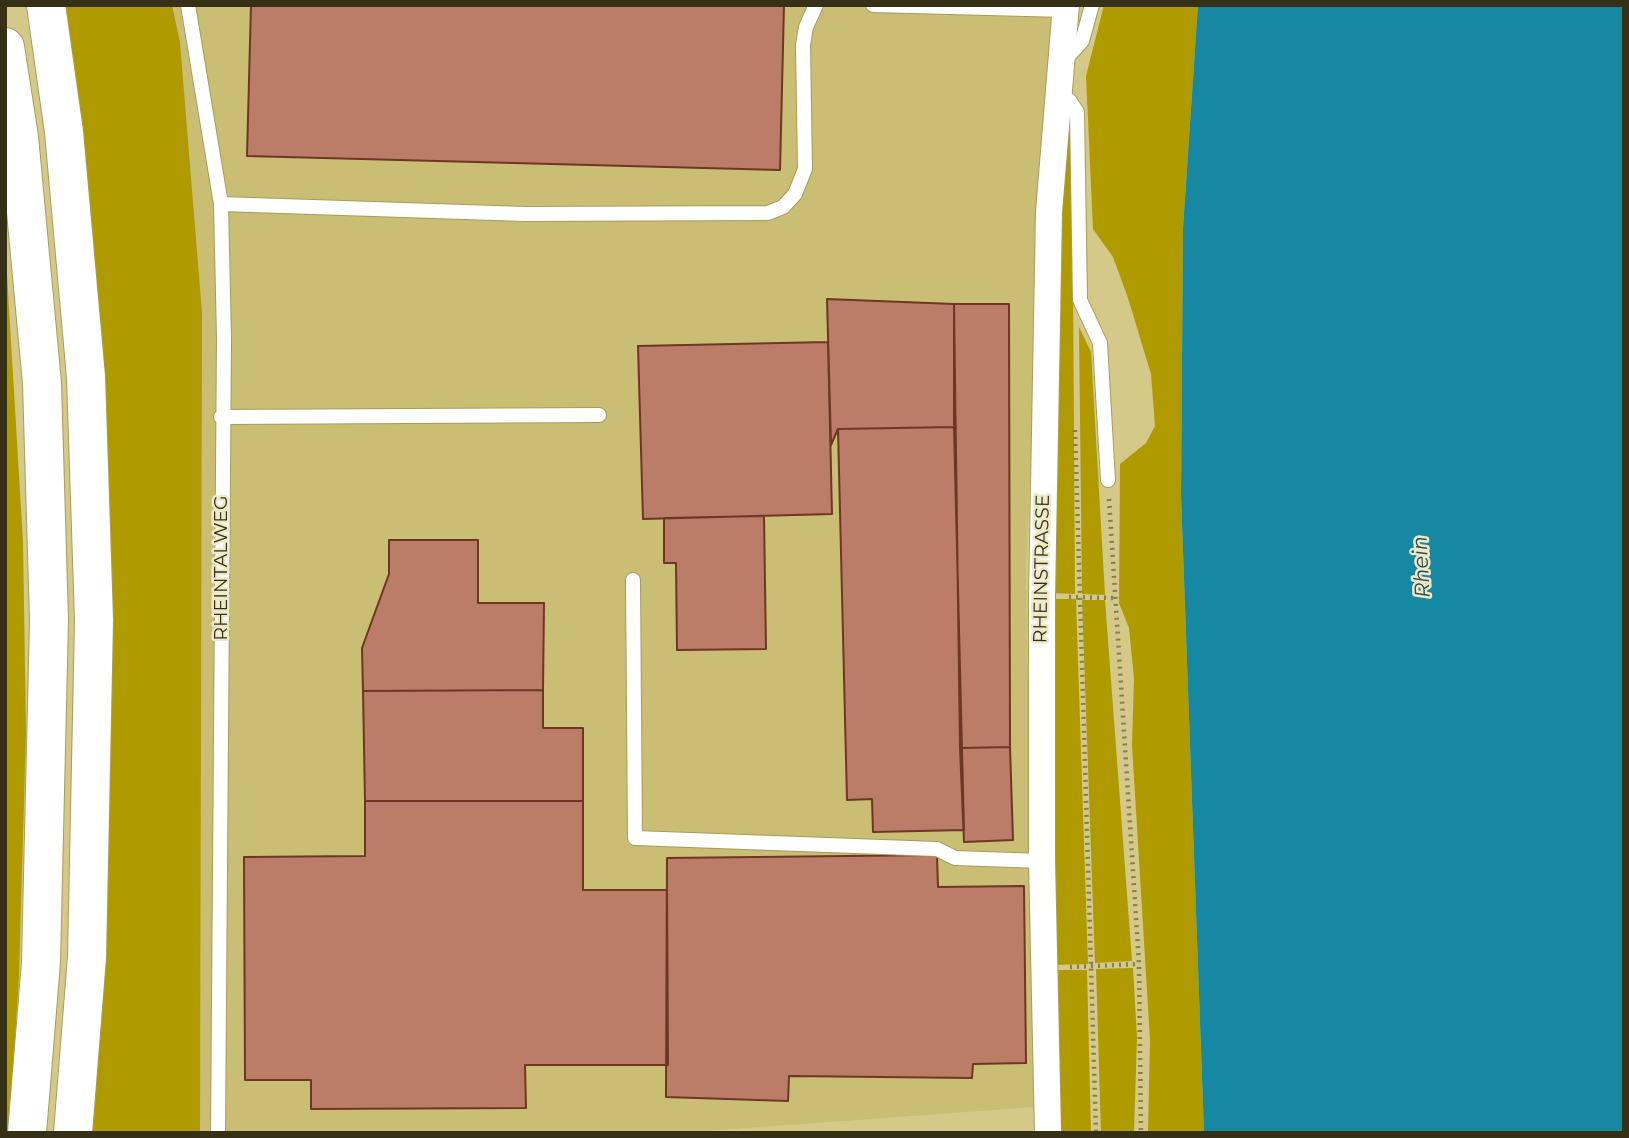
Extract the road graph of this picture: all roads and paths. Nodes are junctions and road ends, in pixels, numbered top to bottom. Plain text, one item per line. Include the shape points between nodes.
1 (46, 5) edge
2 (188, 5) edge
3 (816, 5) edge
4 (873, 5) edge
5 (1093, 5) edge
6 (890, 6) edge
7 (1066, 8) edge
8 (5, 47) edge
9 (1060, 57) junction
10 (1057, 97) junction
11 (221, 204) junction
12 (599, 415) dead end
13 (221, 417) junction
14 (1075, 418) dead end
15 (1108, 480) joint
16 (633, 580) dead end
17 (1078, 596) junction
18 (1070, 597) dead end
19 (1113, 598) junction
20 (1042, 861) junction
21 (1139, 964) junction
22 (1091, 966) junction
23 (1081, 967) dead end
24 (27, 1133) edge
25 (72, 1133) edge
26 (218, 1133) edge
27 (1048, 1133) edge
28 (1096, 1133) edge
29 (1141, 1133) edge

1 - 25 highway via 64,132 86,377 94,620 87,957
2 - 11 lane, RHEINTALWEG
3 - 11 lane via 803,45 805,169 795,194 768,213 525,214
4 - 6 lane
5 - 9 lane via 1082,41
6 - 7 lane
7 - 9 street, RHEINSTRASSE
8 - 24 highway via 19,137 42,383 49,620 41,962
9 - 10 street, RHEINSTRASSE
10 - 15 lane via 1069,100 1077,112 1080,300 1100,343
10 - 20 street, RHEINSTRASSE via 1047,280
11 - 13 lane, RHEINTALWEG
12 - 13 lane
13 - 26 lane, RHEINTALWEG
14 - 17 path
15 - 19 path
16 - 20 lane via 635,838 937,849 955,858
17 - 18 path
17 - 19 path
17 - 22 path
19 - 21 path
20 - 27 street, RHEINSTRASSE
21 - 22 path
21 - 29 path
22 - 23 path
22 - 28 path

